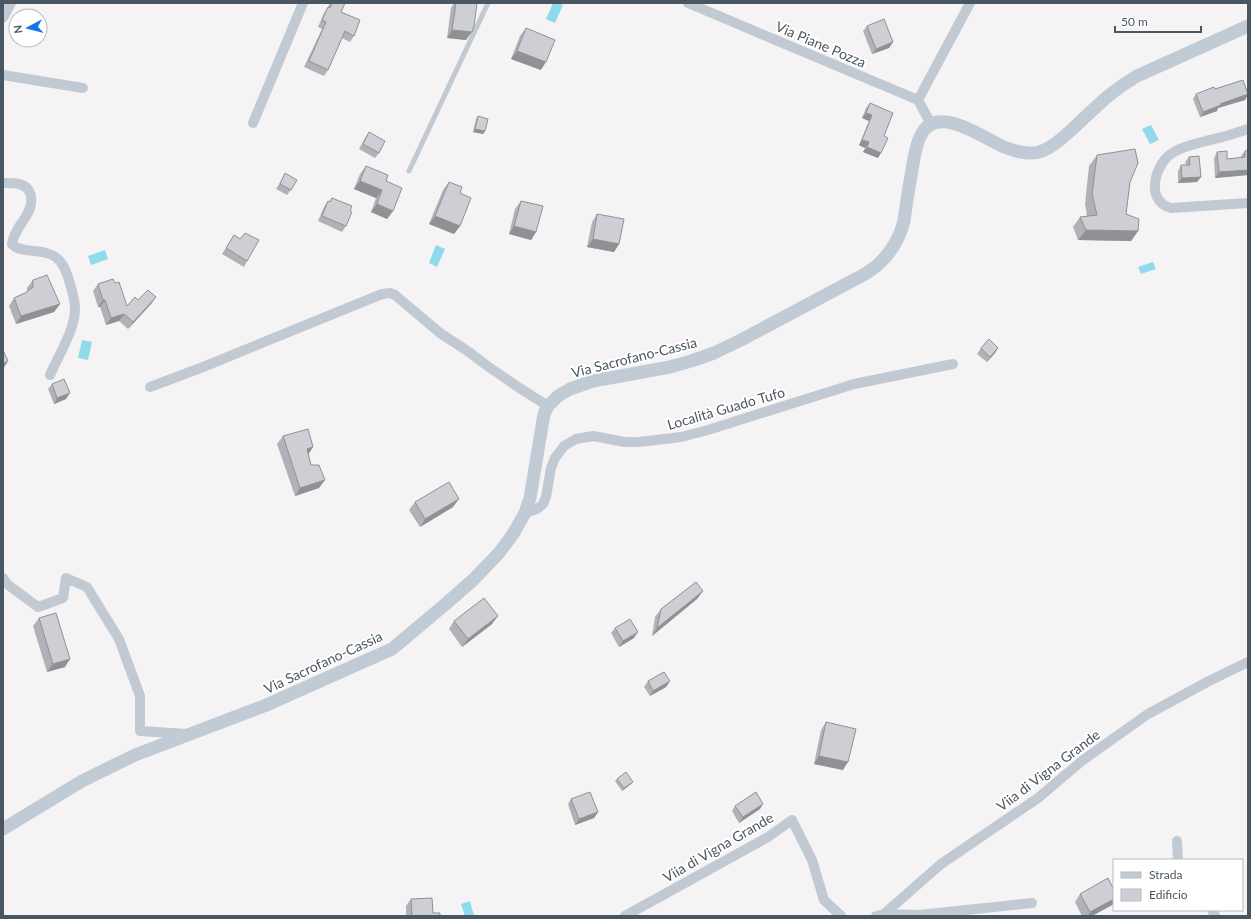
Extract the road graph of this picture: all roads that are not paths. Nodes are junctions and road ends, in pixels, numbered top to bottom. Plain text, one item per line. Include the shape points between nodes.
1 (7, 3) edge
2 (11, 3) edge
3 (303, 3) edge
4 (488, 3) edge
5 (688, 3) edge
6 (970, 3) edge
7 (3, 5) edge
8 (3, 18) edge
9 (1248, 26) edge
10 (3, 75) edge
11 (83, 88) dead end
12 (918, 100) junction
13 (253, 123) dead end
14 (931, 124) junction
15 (1248, 129) edge
16 (409, 171) dead end
17 (3, 183) edge
18 (1248, 203) edge
19 (953, 364) dead end
20 (50, 375) dead end
21 (150, 387) dead end
22 (548, 406) junction
23 (525, 513) junction
24 (3, 578) edge
25 (1248, 662) edge
26 (189, 734) junction
27 (3, 829) edge
28 (1177, 841) dead end
29 (1178, 859) edge
30 (1032, 903) dead end
31 (880, 915) edge
32 (625, 916) edge
33 (841, 916) edge

1 - 7 street
2 - 8 street
3 - 13 street
4 - 16 lane
5 - 12 street, Via Piane Pozza
6 - 12 street
9 - 14 street via 1137,76 1108,96 1054,145 1039,152 1016,151 952,123
10 - 11 street
12 - 14 street
14 - 22 street, Via Sacrofano-Cassia via 923,131 917,146 900,233 887,256 873,268 718,352 677,365 580,385 558,396
15 - 18 street via 1188,146 1170,154 1160,166 1155,190 1160,202 1171,208
17 - 20 street via 25,186 31,198 30,210 12,244 20,249 44,252 59,259 72,290 74,321
19 - 23 street, Località Guado Tufo via 854,384 676,438 639,442 593,436 576,439 564,446 555,458 543,504
21 - 22 street via 390,293 440,333
22 - 23 street, Via Sacrofano-Cassia via 541,424 533,483
23 - 26 street, Via Sacrofano-Cassia via 513,534 483,570 392,649 264,706
24 - 26 street via 7,584 38,607 63,598 66,578 87,587 119,639 140,696 140,731
25 - 31 street, Viia di Vigna Grande via 1148,714 1083,760 1038,798 941,864
26 - 27 street, Via Sacrofano-Cassia via 135,754 82,780
28 - 29 street
30 - 31 street via 919,915
32 - 33 street, Viia di Vigna Grande via 768,837 792,820 812,860 824,900

